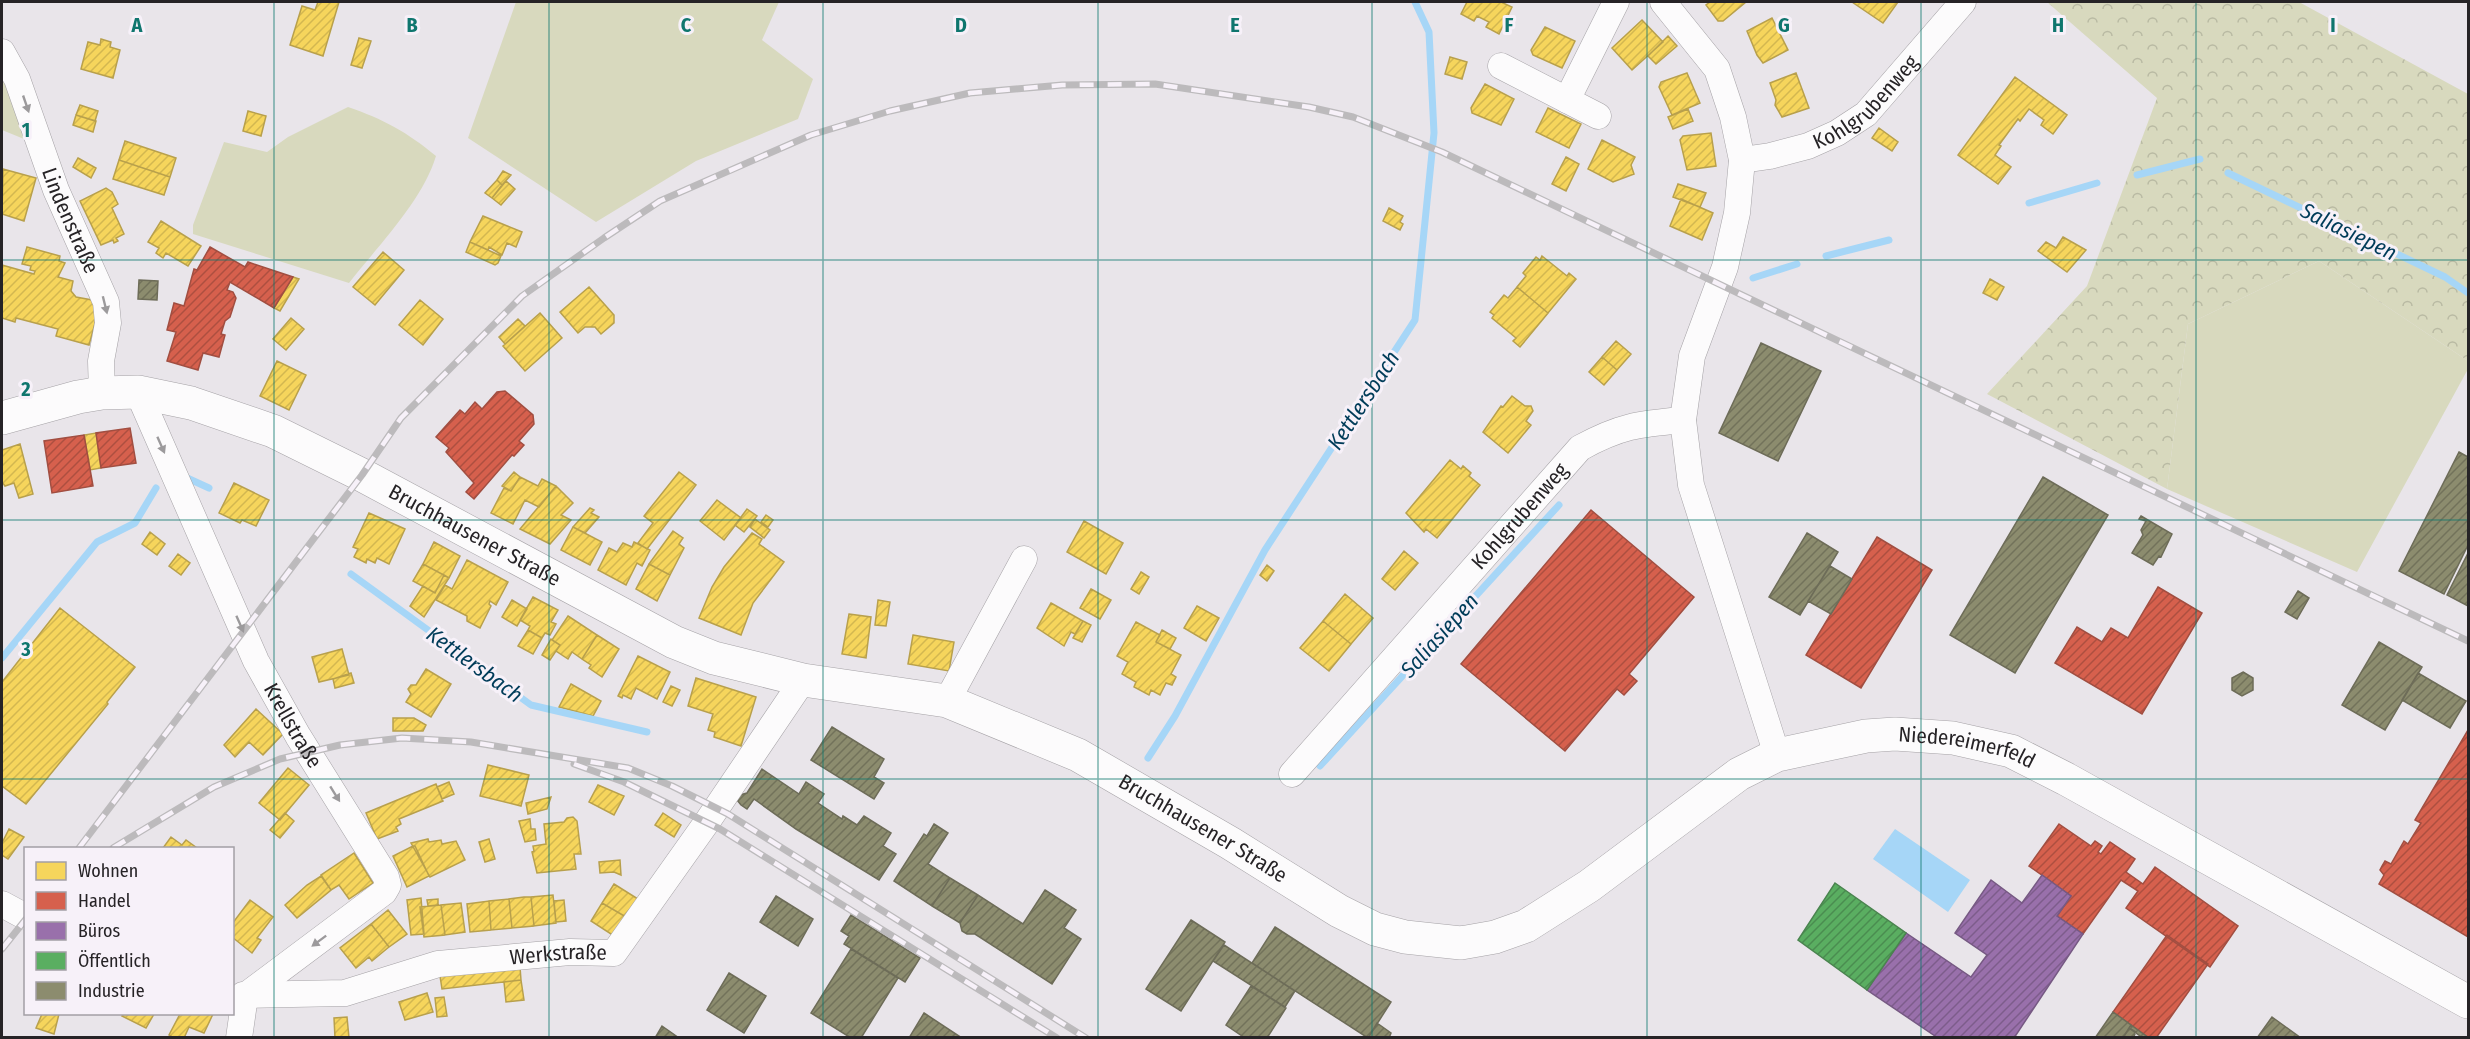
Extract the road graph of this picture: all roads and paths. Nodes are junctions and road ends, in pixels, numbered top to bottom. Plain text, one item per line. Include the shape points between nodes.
1 (1616, 2) edge
2 (1663, 2) edge
3 (1963, 2) edge
4 (2, 52) edge
5 (1501, 66) dead end
6 (1567, 100) junction
7 (1598, 116) dead end
8 (1742, 160) junction
9 (138, 392) junction
10 (102, 393) junction
11 (2, 418) edge
12 (1683, 420) junction
13 (1024, 559) dead end
14 (803, 680) junction
15 (947, 701) junction
16 (1777, 755) junction
17 (1293, 774) dead end
18 (2, 904) edge
19 (24, 916) edge
20 (1461, 943) joint
21 (239, 993) edge
22 (2469, 1002) edge
23 (239, 1038) edge

1 - 6 street
2 - 8 street via 1717,69
3 - 8 street, Kohlgrubenweg via 1866,114 1809,146
4 -> 10 street, Lindenstraße via 17,79 56,190 106,303
5 - 6 street
6 - 7 street
8 - 12 street via 1737,213 1725,267 1692,356
9 - 10 street, Bruchhausener Straße
9 - 14 street, Bruchhausener Straße via 191,404 273,431 674,642 714,658
9 -> 21 street, Krellstraße via 256,661 388,885 384,892
10 - 11 street, Bruchhausener Straße
12 - 16 street via 1691,485
12 - 17 street, Kohlgrubenweg via 1637,424 1580,448
13 - 15 street
14 - 15 street, Bruchhausener Straße
14 - 21 street, Werkstraße via 614,952 438,964 345,993
15 - 20 street, Bruchhausener Straße via 1078,755 1375,929 1405,937
16 - 20 street, Niedereimerfeld via 1739,774 1589,886 1526,926
16 - 22 street, Niedereimerfeld via 1894,734 1953,738 2011,751
18 - 19 street
21 - 23 street

